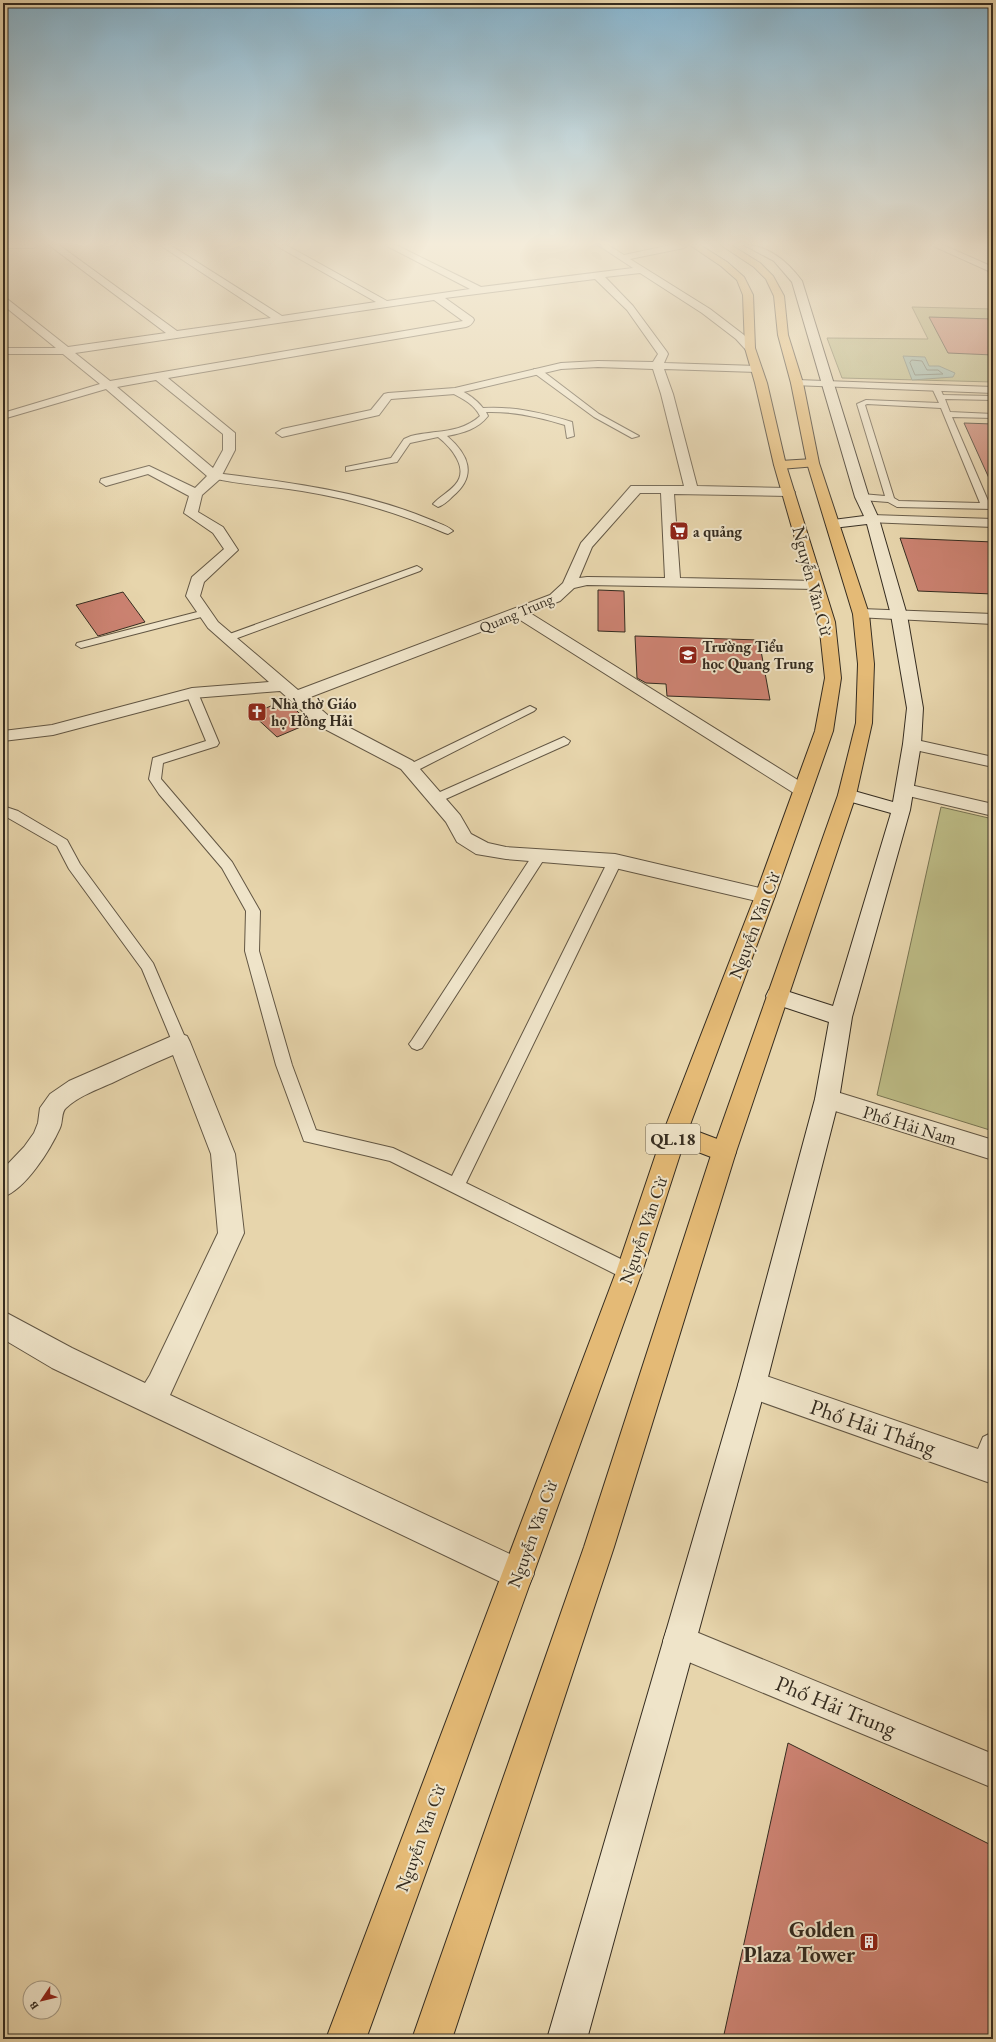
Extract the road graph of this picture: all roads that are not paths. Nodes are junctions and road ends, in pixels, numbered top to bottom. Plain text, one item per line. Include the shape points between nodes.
1 (52, 340) edge
2 (139, 340) edge
3 (369, 340) edge
4 (653, 340) edge
5 (742, 340) edge
6 (752, 340) edge
7 (785, 340) edge
8 (815, 340) edge
9 (3, 351) edge
10 (65, 351) junction
11 (754, 358) junction
12 (657, 366) junction
13 (537, 371) junction
14 (158, 376) junction
15 (797, 383) junction
16 (828, 384) junction
17 (108, 385) junction
18 (993, 390) edge
19 (456, 392) junction
20 (938, 393) junction
21 (993, 398) edge
22 (481, 410) junction
23 (946, 410) junction
24 (4, 416) dead end
25 (993, 416) edge
26 (282, 433) dead end
27 (440, 434) junction
28 (570, 436) dead end
29 (634, 436) dead end
30 (813, 463) junction
31 (780, 465) junction
32 (349, 469) dead end
33 (215, 476) junction
34 (106, 482) dead end
35 (667, 490) junction
36 (691, 490) junction
37 (788, 492) junction
38 (196, 494) junction
39 (862, 497) junction
40 (890, 498) junction
41 (438, 504) dead end
42 (990, 506) edge
43 (872, 519) junction
44 (993, 523) edge
45 (832, 524) junction
46 (448, 531) dead end
47 (417, 569) dead end
48 (672, 583) junction
49 (569, 585) junction
50 (815, 585) junction
51 (205, 613) junction
52 (520, 613) junction
53 (861, 614) junction
54 (899, 615) junction
55 (993, 619) edge
56 (228, 638) junction
57 (81, 645) dead end
58 (283, 686) junction
59 (192, 693) junction
60 (296, 697) junction
61 (530, 709) dead end
62 (3, 736) edge
63 (564, 741) dead end
64 (912, 744) junction
65 (993, 762) edge
66 (410, 768) junction
67 (803, 791) junction
68 (847, 795) junction
69 (435, 799) junction
70 (903, 800) junction
71 (3, 810) edge
72 (993, 810) edge
73 (539, 856) junction
74 (615, 861) junction
75 (765, 896) junction
76 (777, 996) junction
77 (841, 1017) junction
78 (178, 1042) junction
79 (417, 1044) dead end
80 (827, 1099) junction
81 (675, 1133) junction
82 (993, 1150) edge
83 (724, 1152) junction
84 (3, 1186) edge
85 (456, 1186) junction
86 (629, 1272) junction
87 (3, 1324) edge
88 (752, 1385) junction
89 (150, 1400) junction
90 (992, 1461) edge
91 (518, 1574) junction
92 (679, 1642) junction
93 (993, 1771) edge
94 (346, 2039) edge
95 (432, 2039) edge
96 (567, 2039) edge

1 - 10 street
2 - 10 street
3 - 14 street
4 - 12 street via 663,354
5 - 11 street
6 - 11 main road, Nguyễn Văn Cừ / QL.18
7 - 15 main road, Nguyễn Văn Cừ / QL.18
8 - 16 street
9 - 10 street
10 - 17 street
11 - 12 street
11 - 31 main road, Nguyễn Văn Cừ / QL.18
12 - 13 street via 598,364 561,366
12 - 36 street via 667,394
13 - 19 street
13 - 29 lane via 618,430
14 - 17 street
14 - 33 street via 229,433 228,450
15 - 16 street
15 - 30 main road, Nguyễn Văn Cừ / QL.18
16 - 20 street
16 - 39 street
17 - 24 street
17 - 33 street
18 - 20 street
19 - 22 lane via 478,405
19 - 26 street via 388,396 375,413
20 - 21 lane
20 - 23 lane
22 - 27 lane via 484,416 477,424 462,431
22 - 28 lane via 492,409 547,417 569,424
23 - 25 lane
23 - 40 lane via 866,402 861,404
23 - 42 lane
27 - 32 lane via 407,441 394,460
27 - 41 lane via 461,456 465,471 461,484
30 - 31 main road
30 - 45 main road, Nguyễn Văn Cừ / QL.18
31 - 37 main road, Nguyễn Văn Cừ / QL.18
33 - 38 street
33 - 46 lane via 341,494 378,503
34 - 38 street via 149,470
35 - 36 street
35 - 48 street
35 - 49 street via 636,489 586,546
36 - 37 street
37 - 50 main road, Nguyễn Văn Cừ / QL.18
38 - 51 street via 191,513 218,530 231,550 197,580 193,596
39 - 40 lane
39 - 43 street
40 - 42 lane via 898,504
43 - 44 street
43 - 45 street
43 - 54 street
45 - 53 main road, Nguyễn Văn Cừ / QL.18
47 - 56 lane
48 - 49 street, Quang Trung via 587,581
48 - 50 street, Quang Trung
49 - 52 street, Quang Trung via 555,598
50 - 67 main road, Nguyễn Văn Cừ / QL.18 via 827,622 833,678 824,731
51 - 56 street via 213,625
51 - 57 lane
52 - 60 street, Quang Trung
52 - 67 street
53 - 54 street
53 - 68 main road, Nguyễn Văn Cừ / QL.18 via 866,664 864,723
54 - 55 street
54 - 64 street via 915,708
56 - 58 street
58 - 59 street
58 - 60 street
59 - 62 street via 53,730
59 - 85 lane via 212,743 157,761 155,779 163,792 227,865 253,911 252,951 284,1065 310,1136 393,1155
60 - 66 street via 325,722
61 - 66 lane
63 - 69 lane
64 - 65 street
64 - 70 street
66 - 69 street
67 - 75 main road, Nguyễn Văn Cừ / QL.18
68 - 70 street
68 - 76 main road, Nguyễn Văn Cừ / QL.18
69 - 73 street via 454,818 464,838 484,849
70 - 72 street
70 - 77 street
71 - 78 lane via 62,843 74,866 148,967
73 - 74 street
73 - 79 lane
74 - 75 street
74 - 85 lane
75 - 81 main road, Nguyễn Văn Cừ / QL.18
76 - 77 street
76 - 83 main road, Nguyễn Văn Cừ / QL.18
77 - 80 street
78 - 84 street via 77,1088 58,1101 52,1108 44,1139
78 - 89 street via 223,1154 231,1233 160,1385
80 - 82 street, Phố Hải Nam
80 - 88 street
81 - 83 main road
81 - 86 main road, Nguyễn Văn Cừ / QL.18
83 - 95 main road, Nguyễn Văn Cừ / QL.18 via 599,1547
85 - 86 lane
86 - 91 main road, Nguyễn Văn Cừ / QL.18
87 - 89 street via 62,1358
88 - 90 street, Phố Hải Thắng
88 - 92 street
89 - 91 street
91 - 94 main road, Nguyễn Văn Cừ / QL.18
92 - 93 street, Phố Hải Trung
92 - 96 street

